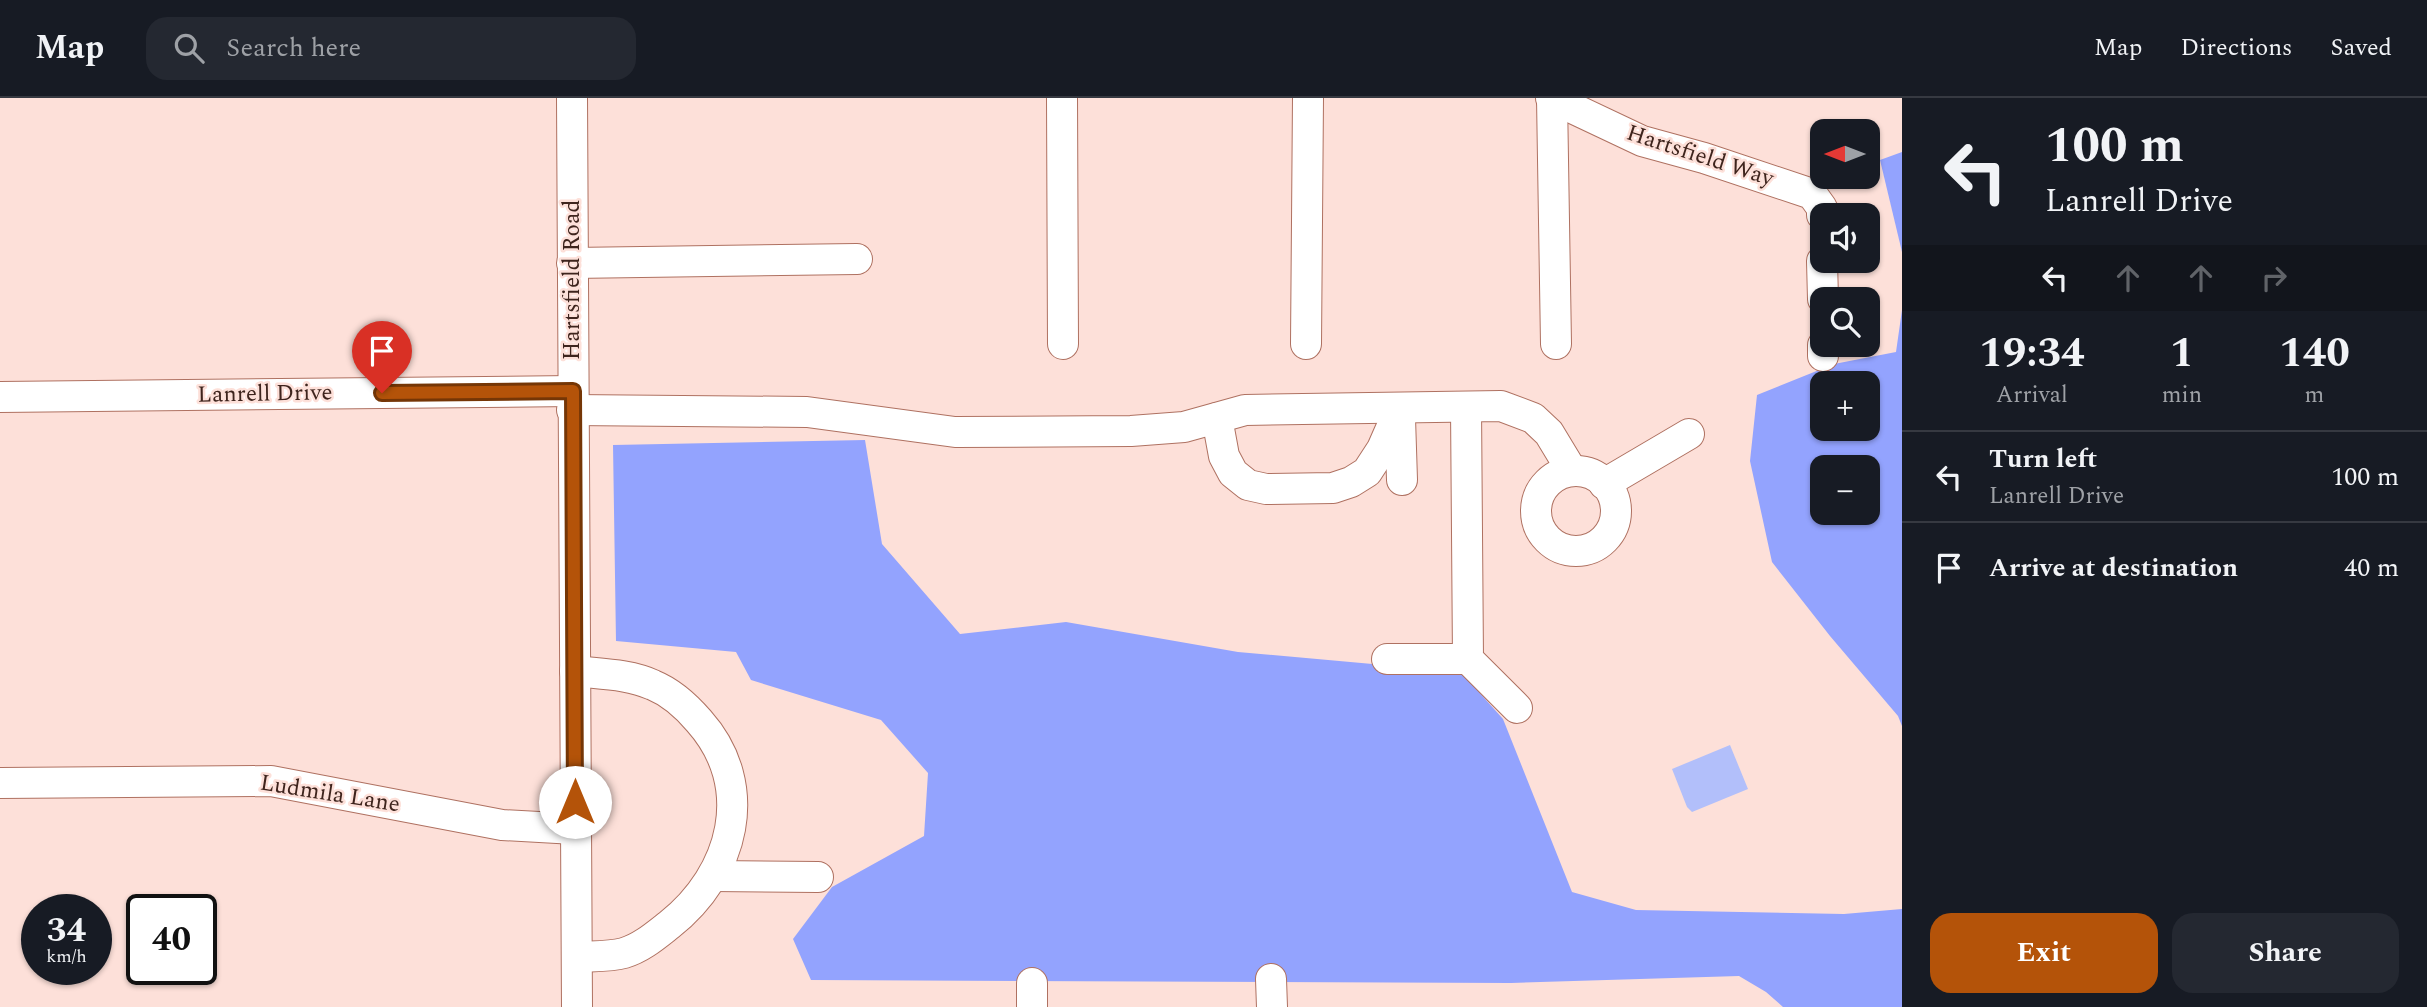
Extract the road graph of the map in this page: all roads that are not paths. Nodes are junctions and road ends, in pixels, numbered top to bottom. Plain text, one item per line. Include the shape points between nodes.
1 (572, 98) edge
2 (1062, 98) edge
3 (1308, 98) edge
4 (1552, 98) edge
5 (1604, 106) edge
6 (1815, 203) edge
7 (857, 259) dead end
8 (572, 263) junction
9 (1063, 344) dead end
10 (1306, 344) dead end
11 (1556, 344) dead end
12 (0, 397) edge
13 (573, 401) junction
14 (1466, 407) junction
15 (1400, 408) junction
16 (1217, 418) junction
17 (1689, 434) dead end
18 (1572, 471) junction
19 (1402, 480) dead end
20 (1604, 484) junction
21 (1387, 659) dead end
22 (1468, 659) junction
23 (575, 671) junction
24 (1517, 708) dead end
25 (0, 783) edge
26 (575, 829) junction
27 (713, 876) junction
28 (818, 877) dead end
29 (576, 957) junction
30 (576, 1007) edge

1 - 8 street, Hartsfield Road
2 - 9 street
3 - 10 street
4 - 5 street, Hartsfield Way
4 - 11 street
5 - 6 street, Hartsfield Way via 1642,141 1704,158
7 - 8 street
8 - 13 street, Hartsfield Road
12 - 13 street, Lanrell Drive
13 - 16 street, Lanrell Drive via 807,412 955,432 1131,431 1184,427
13 - 23 street, Hartsfield Road
14 - 15 street, Lanrell Drive
14 - 18 street, Lanrell Drive via 1501,406 1533,418 1549,433
14 - 22 street
15 - 16 street, Lanrell Drive via 1245,410
15 - 16 street via 1367,472 1334,488 1248,485 1233,473 1224,456
15 - 19 street
17 - 20 street
18 - 20 street via 1598,477
18 - 20 street via 1548,482 1536,507 1543,534 1566,550 1593,547 1612,527 1614,500
21 - 22 street
22 - 24 street
23 - 26 street, Hartsfield Road
23 - 27 street via 654,685 688,709 708,731 729,777 733,811 729,838
25 - 26 street, Ludmila Lane via 271,781 502,825
26 - 29 street, Hartsfield Road
27 - 28 street
27 - 29 street via 678,918 646,943 623,953
29 - 30 street, Hartsfield Road

